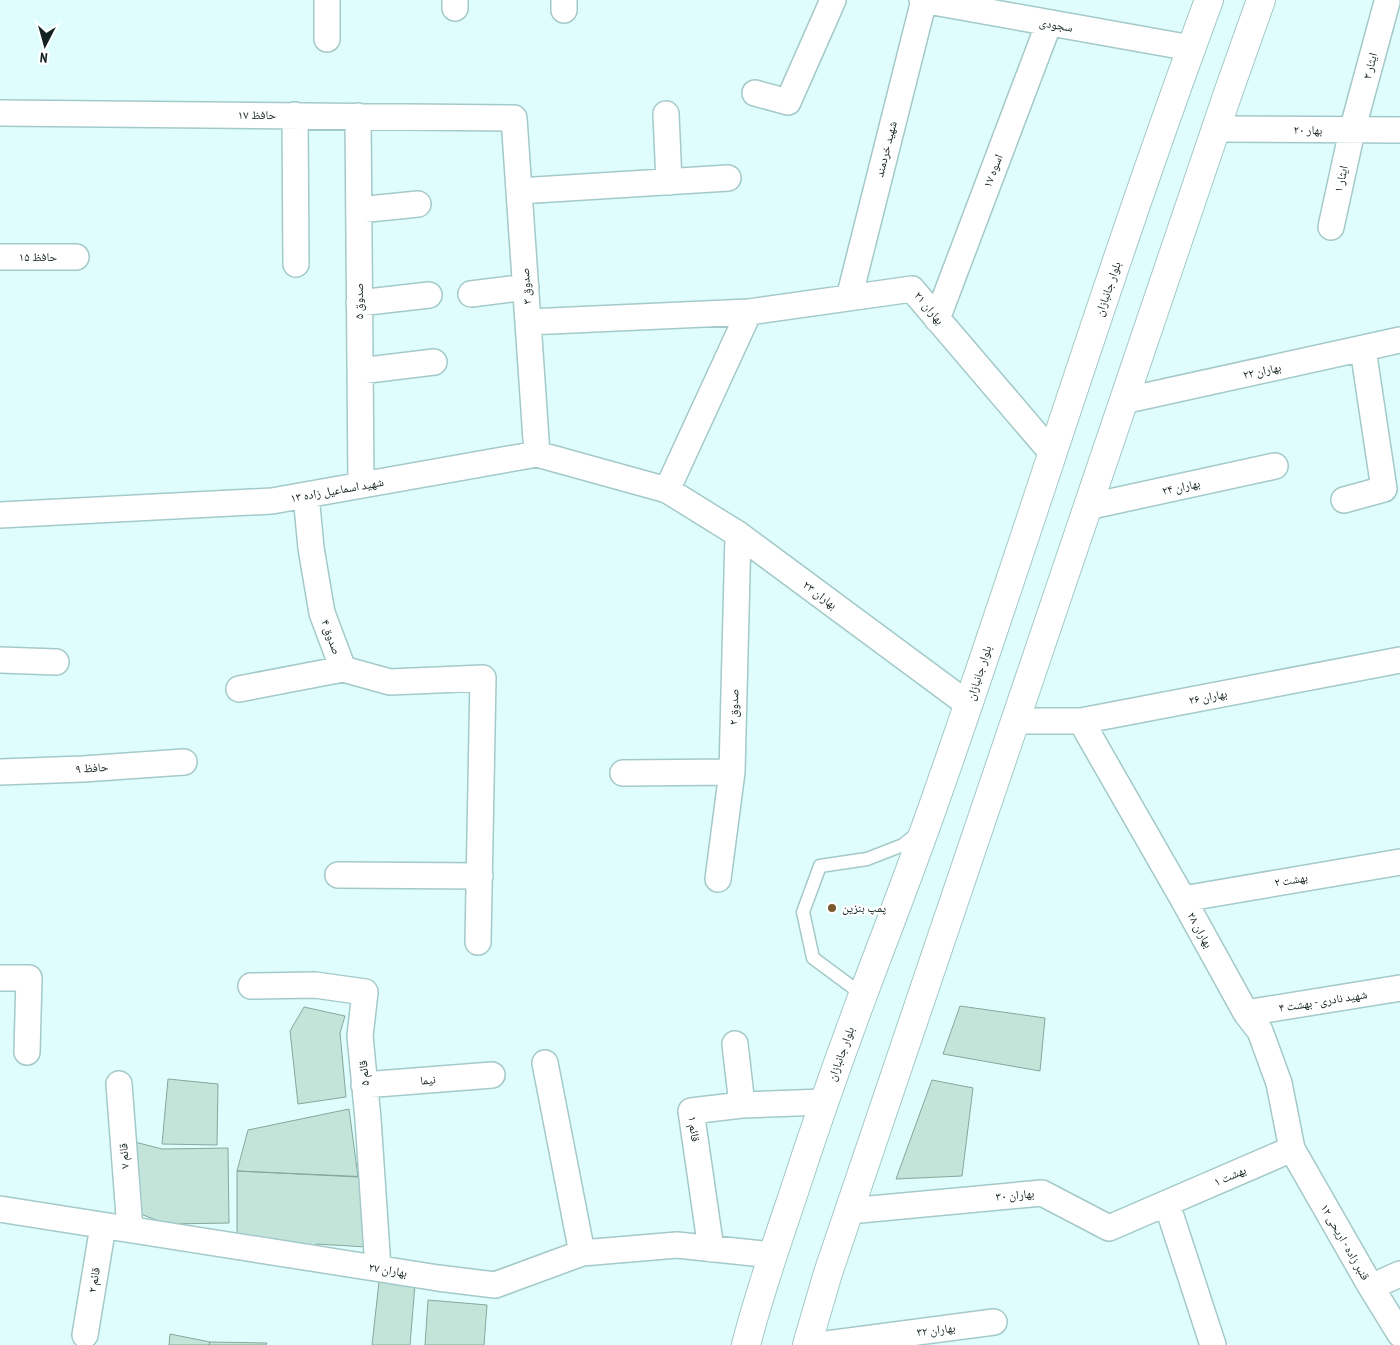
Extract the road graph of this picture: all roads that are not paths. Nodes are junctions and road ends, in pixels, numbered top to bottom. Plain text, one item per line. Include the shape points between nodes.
1 (326, 0) edge
2 (833, 0) edge
3 (923, 0) edge
4 (1209, 0) edge
5 (1261, 0) edge
6 (1387, 2) dead end
7 (1049, 23) junction
8 (328, 39) dead end
9 (1191, 48) junction
10 (754, 93) dead end
11 (0, 113) edge
12 (666, 114) dead end
13 (295, 116) junction
14 (358, 116) junction
15 (514, 118) joint
16 (1215, 130) junction
17 (1400, 130) edge
18 (1352, 131) junction
19 (728, 178) dead end
20 (669, 182) junction
21 (519, 191) junction
22 (418, 204) dead end
23 (359, 210) junction
24 (1331, 227) dead end
25 (0, 257) edge
26 (76, 258) dead end
27 (296, 264) dead end
28 (526, 287) junction
29 (471, 294) dead end
30 (429, 296) dead end
31 (848, 298) junction
32 (359, 303) junction
33 (749, 312) junction
34 (937, 319) junction
35 (528, 322) junction
36 (1400, 340) edge
37 (1362, 348) junction
38 (434, 362) dead end
39 (360, 371) junction
40 (1123, 402) junction
41 (1052, 453) junction
42 (537, 454) junction
43 (1275, 466) dead end
44 (361, 485) junction
45 (667, 490) junction
46 (306, 495) junction
47 (1344, 500) dead end
48 (1088, 507) junction
49 (0, 516) edge
50 (738, 534) junction
51 (0, 660) edge
52 (1400, 660) edge
53 (56, 662) dead end
54 (343, 669) junction
55 (239, 689) dead end
56 (969, 705) junction
57 (1015, 720) junction
58 (1081, 721) junction
59 (184, 762) dead end
60 (0, 772) edge
61 (732, 772) junction
62 (623, 773) dead end
63 (926, 826) junction
64 (1400, 862) edge
65 (338, 875) dead end
66 (480, 876) junction
67 (718, 879) dead end
68 (1183, 899) junction
69 (478, 942) dead end
70 (0, 978) edge
71 (251, 986) dead end
72 (1400, 988) edge
73 (863, 995) junction
74 (1246, 1013) junction
75 (735, 1044) dead end
76 (27, 1052) dead end
77 (545, 1063) dead end
78 (492, 1075) dead end
79 (119, 1084) dead end
80 (364, 1085) junction
81 (824, 1102) junction
82 (742, 1104) junction
83 (1292, 1149) junction
84 (1167, 1204) junction
85 (0, 1209) edge
86 (849, 1211) junction
87 (103, 1226) junction
88 (130, 1229) junction
89 (711, 1250) junction
90 (582, 1253) junction
91 (773, 1255) junction
92 (378, 1268) junction
93 (1400, 1274) edge
94 (1372, 1287) junction
95 (994, 1322) dead end
96 (1400, 1334) edge
97 (86, 1335) dead end
98 (746, 1345) edge
99 (807, 1345) edge
100 (818, 1345) edge
101 (1213, 1345) edge

1 - 8 street
2 - 10 street via 788,102
3 - 7 street, سجودی
3 - 31 street, شهید خردمند
4 - 9 highway, بلوار جانبازان
5 - 16 highway
6 - 18 street, ایثار ۲
7 - 9 street, سجودی
7 - 34 street, اسوه ۱۷
9 - 41 highway, بلوار جانبازان
11 - 13 street, حافظ ۱۷
12 - 20 street
13 - 14 street, حافظ ۱۷
13 - 27 street
14 - 15 street, حافظ ۱۷
14 - 23 street, صدوق ۵
15 - 21 street, صدوق ۳
16 - 18 street, بهار ۲۰
16 - 40 highway
17 - 18 street, بهار ۲۰
18 - 24 street, ایثار ۱
19 - 20 street
20 - 21 street
21 - 28 street, صدوق ۳
22 - 23 street
23 - 32 street, صدوق ۵
25 - 26 street, حافظ ۱۵
28 - 29 street
28 - 35 street, صدوق ۳
30 - 32 street
31 - 33 street, بهاران ۲۱
31 - 34 street, بهاران ۲۱ via 912,289
32 - 39 street, صدوق ۵
33 - 35 street, بهاران ۲۱
33 - 45 street
34 - 41 street, بهاران ۲۱
35 - 42 street, صدوق ۳
36 - 37 street, بهاران ۲۲
37 - 40 street, بهاران ۲۲
37 - 47 street via 1384,489
38 - 39 street
39 - 44 street, صدوق ۵
40 - 48 highway
41 - 56 highway, بلوار جانبازان
42 - 44 street, شهید اسماعیل زاده ۱۳
42 - 45 street, شهید اسماعیل زاده ۱۳
43 - 48 street, بهاران ۲۴
44 - 46 street, شهید اسماعیل زاده ۱۳
45 - 50 street, بهاران ۲۳
46 - 49 street, شهید اسماعیل زاده ۱۳ via 272,501
46 - 54 street, صدوق ۴ via 322,613
48 - 57 highway
50 - 56 street, بهاران ۲۳
50 - 61 street, صدوق ۲
51 - 53 street
52 - 58 street, بهاران ۲۶
54 - 55 street
54 - 66 street, صدوق ۴ via 390,682 483,678
56 - 63 highway, بلوار جانبازان
57 - 58 street, بهاران ۲۶
57 - 86 highway
58 - 68 street, بهاران ۲۸
59 - 60 street, حافظ ۹
61 - 62 street
61 - 67 street, صدوق ۲
63 - 73 highway, بلوار جانبازان
63 - 73 lane via 903,845 867,859 820,866 803,912 812,958
64 - 68 street, بهشت ۲
65 - 66 street
66 - 69 street
68 - 74 street, بهاران ۲۸
70 - 76 street via 29,978
71 - 80 street, قائم ۵ via 315,985 365,992 360,1036
72 - 74 street, شهید نادری - بهشت ۴
73 - 81 highway, بلوار جانبازان
74 - 83 street, بهاران ۲۸ via 1260,1031 1279,1083
75 - 82 street
77 - 90 street
78 - 80 street, نیما
79 - 88 street, قائم ۷
80 - 92 street, قائم ۵
81 - 82 street, قائم ۱
81 - 91 highway, بلوار جانبازان
82 - 89 street, قائم ۱ via 691,1111
83 - 84 street, بهشت ۱
83 - 94 street, قنبر زاده - اریحی ۱۲
84 - 86 street, بهاران ۳۰ via 1109,1228 1042,1193
84 - 101 street
85 - 87 street, بهاران ۲۷
86 - 99 highway
87 - 88 street, بهاران ۲۷
87 - 97 street, قائم ۲
88 - 92 street, بهاران ۲۷
89 - 90 street, بهاران ۲۷ via 677,1245
89 - 91 street, بهاران ۲۷
90 - 92 street, بهاران ۲۷ via 495,1285
91 - 98 highway, بلوار جانبازان
93 - 94 street
94 - 96 street, قنبر زاده - اریحی ۱۲
95 - 100 street, بهاران ۳۲

